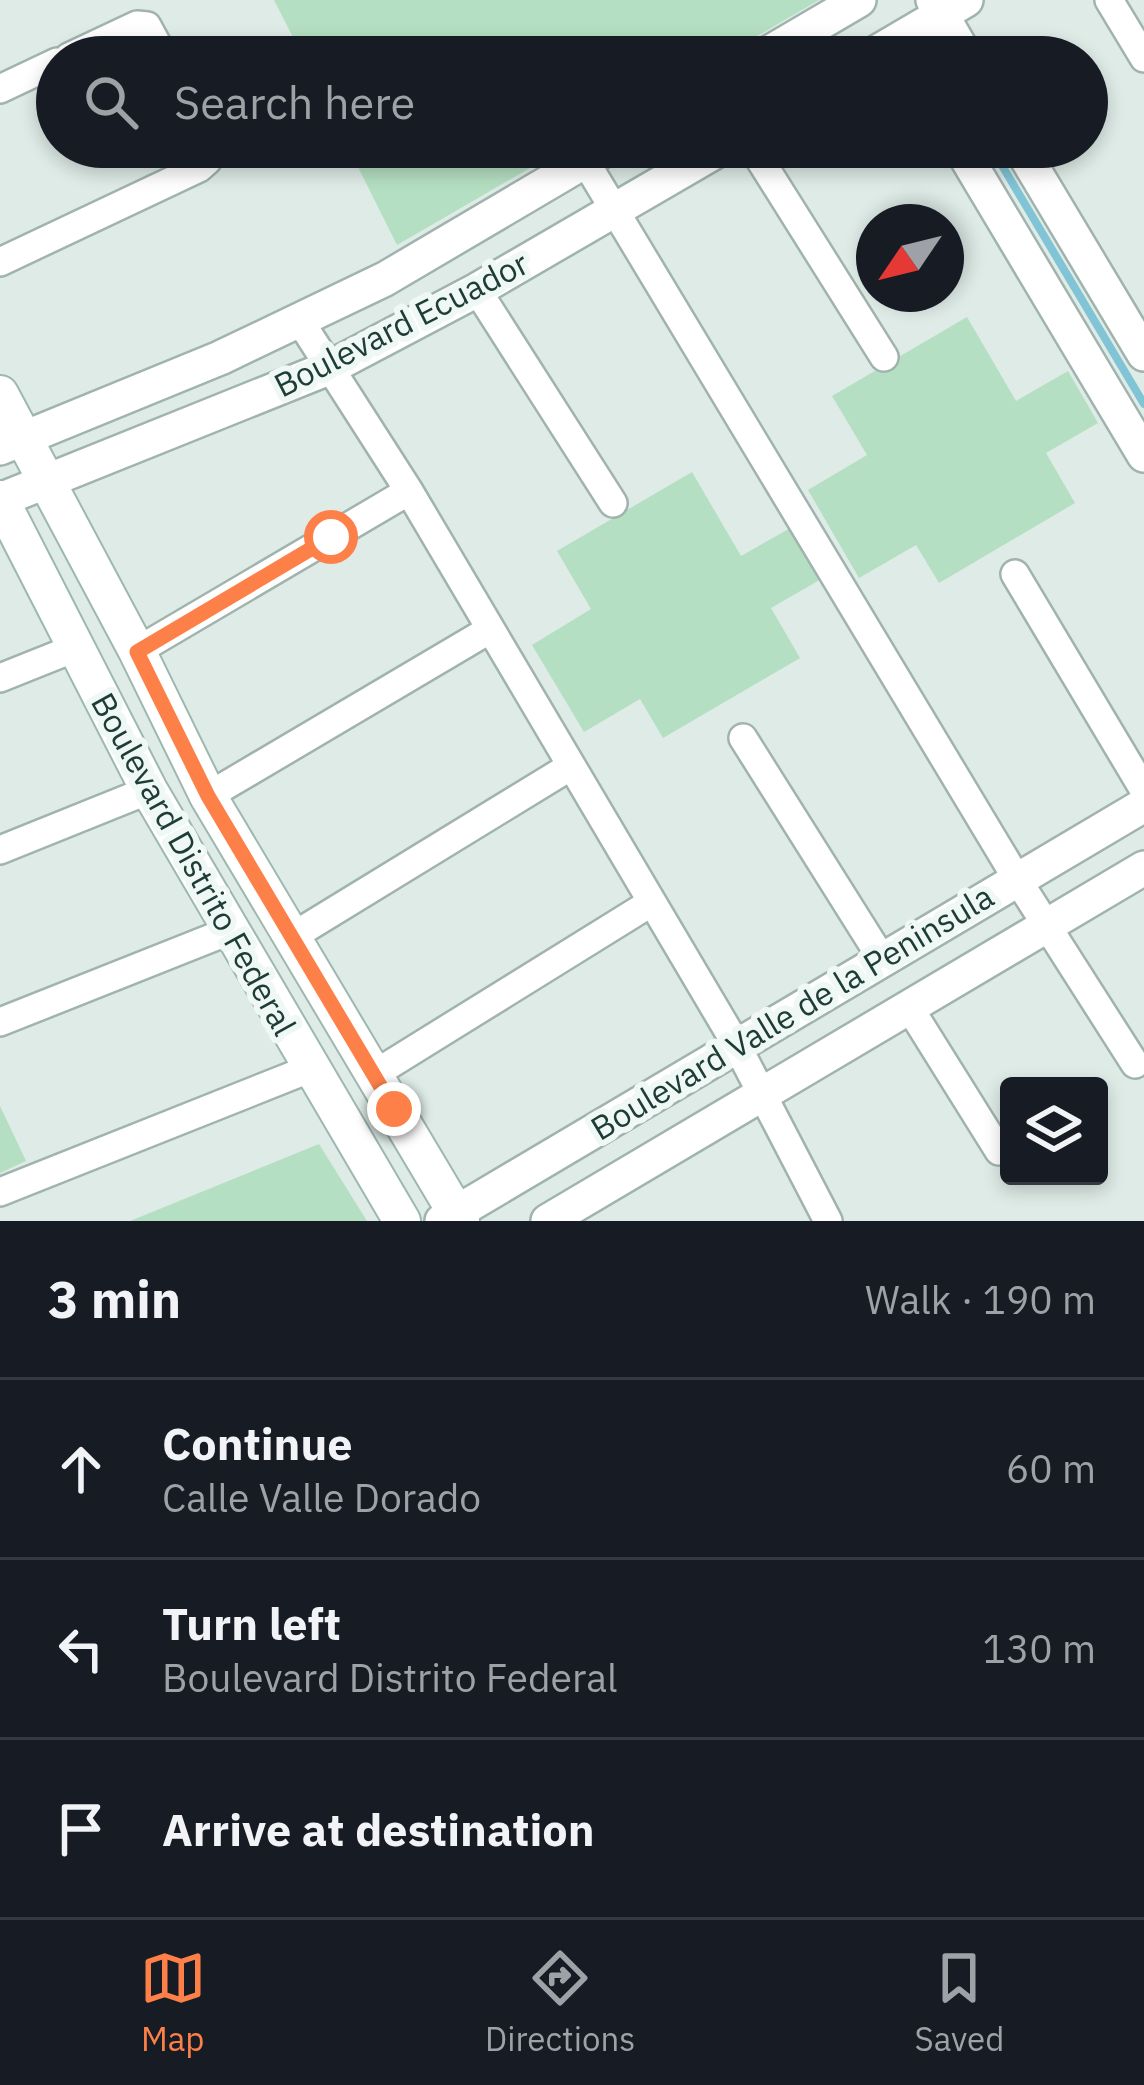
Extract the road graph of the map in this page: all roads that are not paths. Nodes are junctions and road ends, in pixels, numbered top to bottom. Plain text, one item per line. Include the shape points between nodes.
1 (859, 0) edge
2 (873, 0) edge
3 (1109, 0) edge
4 (947, 5) edge
5 (113, 36) edge
6 (152, 36) edge
7 (798, 36) edge
8 (886, 36) edge
9 (909, 36) edge
10 (959, 36) edge
11 (1144, 58) edge
12 (36, 72) edge
13 (0, 89) edge
14 (199, 168) edge
15 (573, 168) edge
16 (601, 168) edge
17 (686, 168) edge
18 (765, 168) edge
19 (973, 168) edge
20 (1033, 168) edge
21 (614, 209) junction
22 (0, 262) edge
23 (477, 290) junction
24 (299, 320) junction
25 (1144, 354) edge
26 (884, 357) dead end
27 (331, 367) junction
28 (0, 394) edge
29 (11, 444) edge
30 (1144, 455) edge
31 (47, 484) junction
32 (409, 491) junction
33 (0, 500) edge
34 (613, 503) dead end
35 (1016, 574) dead end
36 (489, 630) junction
37 (75, 648) junction
38 (137, 652) junction
39 (0, 678) edge
40 (743, 738) dead end
41 (571, 766) junction
42 (149, 790) junction
43 (1144, 790) edge
44 (208, 796) junction
45 (1144, 805) edge
46 (0, 850) edge
47 (1144, 868) edge
48 (1017, 879) junction
49 (652, 902) junction
50 (1046, 923) junction
51 (229, 931) junction
52 (290, 938) junction
53 (881, 959) junction
54 (909, 1007) junction
55 (0, 1022) edge
56 (736, 1044) junction
57 (1136, 1064) dead end
58 (310, 1070) junction
59 (373, 1075) junction
60 (764, 1092) junction
61 (999, 1150) dead end
62 (0, 1192) edge
63 (453, 1218) edge
64 (402, 1221) edge
65 (548, 1221) edge
66 (828, 1221) edge

1 - 7 street
2 - 8 street
3 - 11 street
4 - 9 street
4 - 10 street
5 - 6 street via 136,25
12 - 13 street
14 - 22 street
15 - 24 street, Boulevard Ecuador
16 - 21 street
17 - 21 street, Boulevard Ecuador
18 - 26 street
19 - 30 street
20 - 25 street
21 - 23 street, Boulevard Ecuador
21 - 48 street
23 - 27 street, Boulevard Ecuador
23 - 34 street
24 - 27 street
24 - 29 street, Boulevard Ecuador
27 - 31 street, Boulevard Ecuador
27 - 32 street
28 - 29 main road, Boulevard Distrito Federal
29 - 31 main road, Boulevard Distrito Federal
31 - 33 street, Boulevard Ecuador
31 - 38 main road, Boulevard Distrito Federal
32 - 36 street
32 - 38 street
33 - 37 main road, Boulevard Distrito Federal
35 - 43 street
36 - 41 street
36 - 44 street
37 - 39 street
37 - 42 main road, Boulevard Distrito Federal
38 - 44 main road, Boulevard Distrito Federal
40 - 53 street
41 - 49 street
41 - 52 street
42 - 46 street
42 - 51 main road, Boulevard Distrito Federal
44 - 52 main road, Boulevard Distrito Federal
45 - 48 street, Boulevard Valle de la Peninsula
47 - 50 street, Boulevard Valle de la Peninsula
48 - 50 street
48 - 53 street, Boulevard Valle de la Peninsula
49 - 56 street
49 - 59 street
50 - 54 street, Boulevard Valle de la Peninsula
50 - 57 street
51 - 55 street
51 - 58 main road, Boulevard Distrito Federal
52 - 59 main road, Boulevard Distrito Federal
53 - 56 street, Boulevard Valle de la Peninsula
54 - 60 street, Boulevard Valle de la Peninsula
54 - 61 street
56 - 60 street
56 - 63 street, Boulevard Valle de la Peninsula
58 - 62 street
58 - 64 main road, Boulevard Distrito Federal
59 - 63 main road, Boulevard Distrito Federal
60 - 65 street, Boulevard Valle de la Peninsula
60 - 66 street

